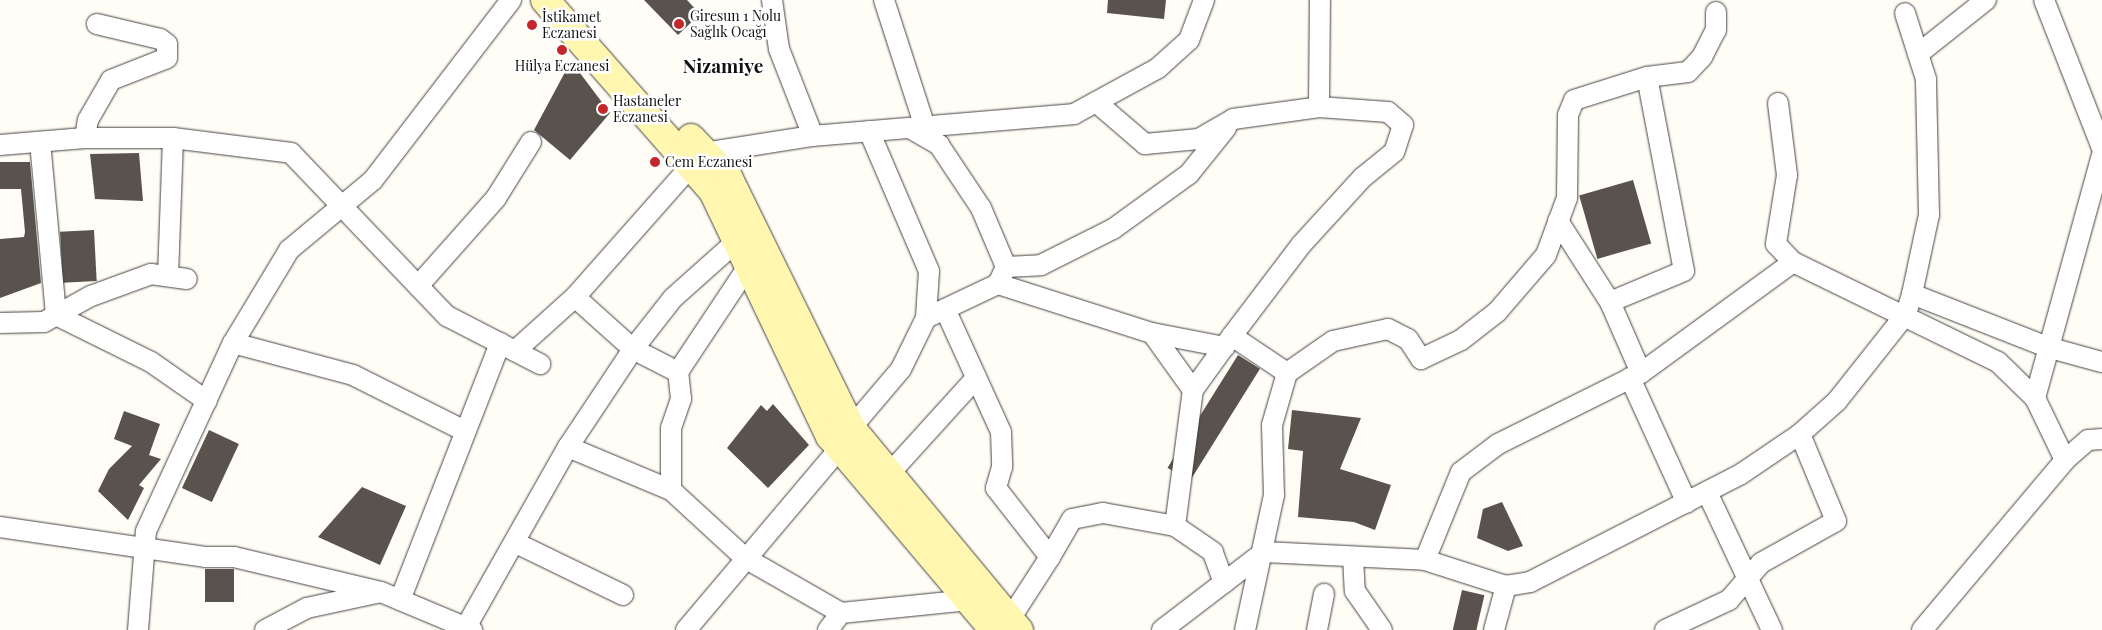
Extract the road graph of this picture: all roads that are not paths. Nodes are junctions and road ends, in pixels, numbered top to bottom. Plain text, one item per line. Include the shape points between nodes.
1 (511, 0) edge
2 (545, 0) edge
3 (571, 0) edge
4 (772, 0) edge
5 (884, 0) edge
6 (1204, 0) edge
7 (1320, 0) edge
8 (1986, 0) edge
9 (2044, 0) edge
10 (1716, 12) dead end
11 (1905, 14) dead end
12 (97, 24) dead end
13 (1918, 54) junction
14 (1647, 77) junction
15 (1096, 102) junction
16 (1778, 103) dead end
17 (1319, 107) junction
18 (1233, 119) junction
19 (918, 127) junction
20 (869, 131) junction
21 (814, 136) junction
22 (85, 138) junction
23 (173, 138) junction
24 (40, 142) junction
25 (531, 142) dead end
26 (0, 145) edge
27 (2102, 148) edge
28 (2102, 155) edge
29 (698, 159) junction
30 (341, 206) junction
31 (1558, 221) junction
32 (737, 241) junction
33 (1793, 262) junction
34 (749, 265) junction
35 (1002, 276) junction
36 (418, 286) junction
37 (1912, 294) junction
38 (575, 297) junction
39 (1610, 302) junction
40 (945, 309) junction
41 (1906, 314) junction
42 (56, 315) junction
43 (926, 318) junction
44 (0, 323) edge
45 (1152, 333) junction
46 (1229, 341) junction
47 (233, 343) junction
48 (507, 347) junction
49 (2047, 347) junction
50 (633, 349) junction
51 (2102, 362) edge
52 (540, 364) dead end
53 (678, 372) junction
54 (1287, 373) junction
55 (1635, 376) junction
56 (976, 378) junction
57 (1193, 390) junction
58 (2035, 398) junction
59 (206, 401) junction
60 (465, 431) junction
61 (1800, 434) junction
62 (846, 438) junction
63 (2102, 439) edge
64 (568, 448) junction
65 (2064, 460) junction
66 (889, 474) junction
67 (671, 490) junction
68 (1707, 492) junction
69 (1687, 502) junction
70 (1175, 526) junction
71 (0, 527) edge
72 (516, 543) junction
73 (144, 547) junction
74 (1264, 552) junction
75 (1050, 557) junction
76 (1353, 557) junction
77 (746, 558) junction
78 (1424, 560) junction
79 (1224, 582) junction
80 (1747, 582) junction
81 (1506, 586) junction
82 (381, 592) junction
83 (1324, 594) dead end
84 (624, 595) dead end
85 (400, 600) junction
86 (969, 600) junction
87 (841, 613) junction
88 (1008, 626) edge
89 (460, 627) edge
90 (138, 630) edge
91 (265, 630) edge
92 (686, 630) edge
93 (828, 630) edge
94 (1162, 630) edge
95 (1244, 630) edge
96 (1317, 630) edge
97 (1382, 630) edge
98 (1494, 630) edge
99 (1665, 630) edge
100 (1772, 630) edge
101 (1922, 630) edge

1 - 30 street via 373,180
2 - 29 street
3 - 29 street
4 - 21 street via 779,49
5 - 19 street
6 - 15 street via 1189,40 1158,68
7 - 17 street
8 - 13 street
9 - 27 street
10 - 14 street via 1716,30 1702,57 1688,72
11 - 13 street
12 - 22 street via 160,40 167,44 167,58 111,80 88,120
13 - 37 street via 1926,79 1929,214
14 - 31 street via 1574,100 1568,115 1567,198
14 - 39 street via 1684,271
15 - 18 street via 1145,144 1199,139
15 - 19 street via 1074,114
16 - 33 street via 1787,175 1776,244
17 - 18 street
17 - 46 street via 1388,112 1403,125 1394,152 1363,177 1302,245
18 - 35 street via 1189,174 1113,229 1041,265
19 - 20 street
19 - 35 street via 939,145 981,208
20 - 21 street
20 - 43 street via 929,270
21 - 29 street
22 - 23 street
22 - 24 street
23 - 30 street via 291,153
23 - 42 street via 177,277 151,274 90,296
24 - 26 street
24 - 42 street
25 - 36 street via 496,198
28 - 49 street via 2081,241
29 - 32 street
29 - 38 street
29 - 62 street via 728,177
30 - 36 street
30 - 47 street via 288,250
31 - 39 street
31 - 54 street via 1546,255 1497,312 1461,340 1421,359 1408,338 1388,329 1333,341
32 - 34 street
32 - 50 street via 673,298
33 - 41 street
33 - 55 street
34 - 53 street
34 - 62 street via 830,436
35 - 40 street
35 - 45 street
36 - 48 street via 447,316
37 - 41 street
37 - 49 street
38 - 48 street
38 - 50 street
39 - 55 street
40 - 43 street
40 - 56 street
41 - 58 street via 1998,362
41 - 61 street via 1837,401
42 - 44 street via 44,322
42 - 59 street via 151,362
43 - 62 street via 901,369
45 - 46 street
45 - 57 street
46 - 54 street
46 - 57 street
47 - 59 street
47 - 60 street via 353,375
48 - 52 street
48 - 60 street
49 - 51 street
49 - 58 street
50 - 53 street
50 - 64 street
53 - 67 street via 681,399 671,428
54 - 74 street via 1272,425 1274,496
55 - 69 street
55 - 78 street via 1498,444 1461,472
56 - 66 street
56 - 75 street via 1001,432 1002,468 996,488
57 - 70 street
58 - 65 street
59 - 73 street via 146,531
60 - 85 street
61 - 68 street
61 - 80 street via 1836,520 1761,563
62 - 66 street
62 - 77 street
62 - 86 street
63 - 65 street via 2088,440
64 - 67 street
64 - 72 street
65 - 101 street
66 - 88 street
67 - 77 street
68 - 69 street
68 - 80 street
69 - 81 street via 1530,582
70 - 75 street via 1103,513 1072,519
70 - 79 street via 1213,552
71 - 73 street
72 - 84 street
72 - 89 street
73 - 82 street via 205,557 234,557
73 - 90 street
74 - 76 street
74 - 79 street
74 - 95 street
75 - 88 street
76 - 78 street
76 - 97 street via 1355,591
77 - 87 street
77 - 92 street
78 - 81 street
79 - 94 street
80 - 99 street via 1729,600
80 - 100 street
81 - 98 street
82 - 85 street
82 - 91 street via 308,608
83 - 96 street
85 - 89 street
86 - 87 street
86 - 88 street
87 - 93 street

